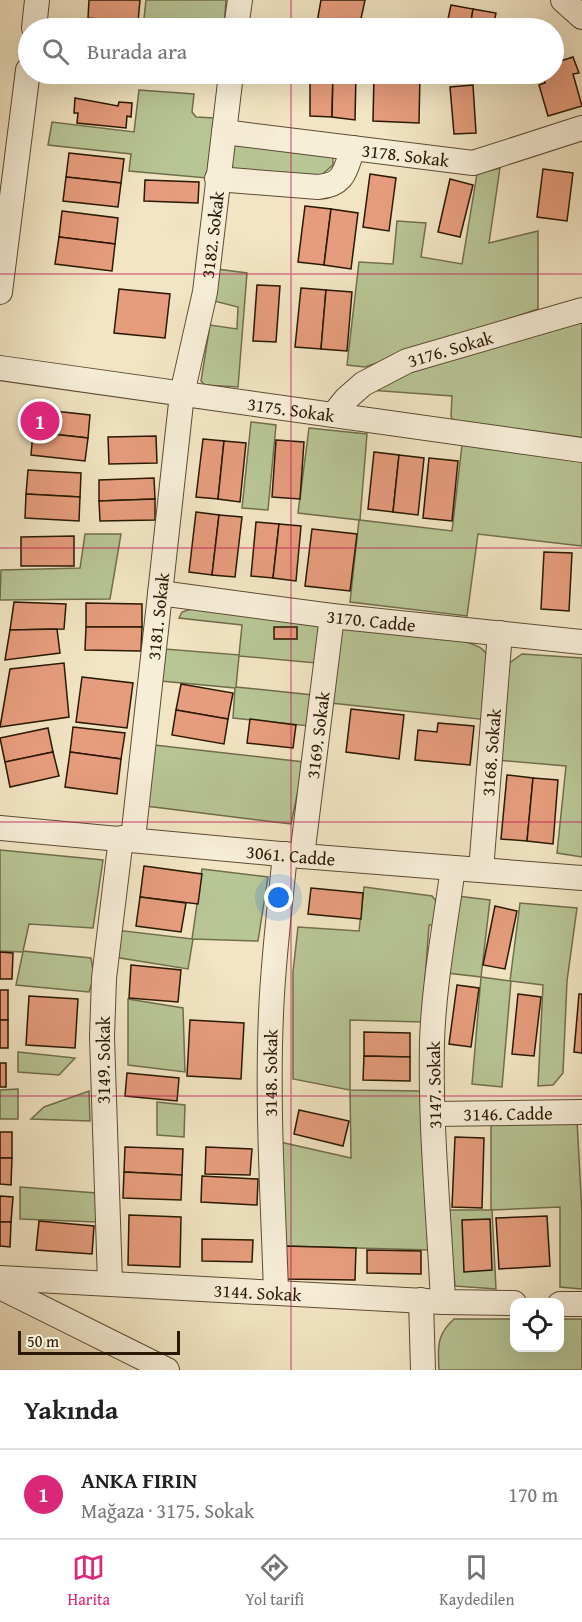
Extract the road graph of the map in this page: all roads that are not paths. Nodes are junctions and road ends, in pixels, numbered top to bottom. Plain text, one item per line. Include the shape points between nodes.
1 (38, 0) edge
2 (240, 0) edge
3 (563, 0) edge
4 (582, 17) edge
5 (35, 18) edge
6 (237, 18) edge
7 (26, 84) edge
8 (230, 84) edge
9 (582, 128) edge
10 (224, 132) junction
11 (353, 148) junction
12 (217, 179) junction
13 (0, 292) edge
14 (582, 310) edge
15 (0, 368) edge
16 (182, 394) junction
17 (333, 415) junction
18 (582, 450) edge
19 (160, 593) junction
20 (332, 615) junction
21 (500, 633) junction
22 (582, 642) edge
23 (0, 828) edge
24 (127, 839) junction
25 (294, 855) junction
26 (453, 868) junction
27 (481, 870) junction
28 (582, 878) edge
29 (582, 1112) edge
30 (433, 1114) junction
31 (0, 1278) edge
32 (110, 1284) junction
33 (0, 1287) edge
34 (276, 1292) junction
35 (432, 1301) junction
36 (510, 1303) edge
37 (564, 1304) edge
38 (582, 1304) edge
39 (167, 1370) edge
40 (423, 1370) edge

1 - 5 street
2 - 6 street
3 - 4 street
7 - 13 street
8 - 10 street, 3182. Sokak
9 - 11 street, 3178. Sokak via 473,164
10 - 11 street, 3178. Sokak
10 - 12 street, 3182. Sokak
11 - 12 street via 341,180 331,185
12 - 16 street, 3182. Sokak via 205,292
14 - 17 street, 3176. Sokak via 407,361 363,384
15 - 16 street, 3175. Sokak
16 - 17 street, 3175. Sokak
16 - 19 street, 3181. Sokak
17 - 18 street, 3175. Sokak
19 - 20 street, 3170. Cadde
19 - 24 street, 3181. Sokak
20 - 21 street, 3170. Cadde
20 - 25 street, 3169. Sokak
21 - 22 street, 3170. Cadde
21 - 27 street, 3168. Sokak
23 - 24 street, 3061. Cadde
24 - 25 street, 3061. Cadde
24 - 32 street, 3149. Sokak via 104,978 102,1037
25 - 26 street, 3061. Cadde
25 - 34 street, 3148. Sokak via 273,989 270,1048
26 - 27 street, 3061. Cadde
26 - 30 street, 3147. Sokak via 434,1010
27 - 28 street, 3061. Cadde
29 - 30 street, 3146. Cadde
30 - 35 street, 3147. Sokak
31 - 32 street, 3144. Sokak
32 - 34 street, 3144. Sokak
33 - 39 street
34 - 35 street, 3144. Sokak
35 - 36 street, 3144. Sokak
35 - 40 street, 3147. Sokak
37 - 38 street

